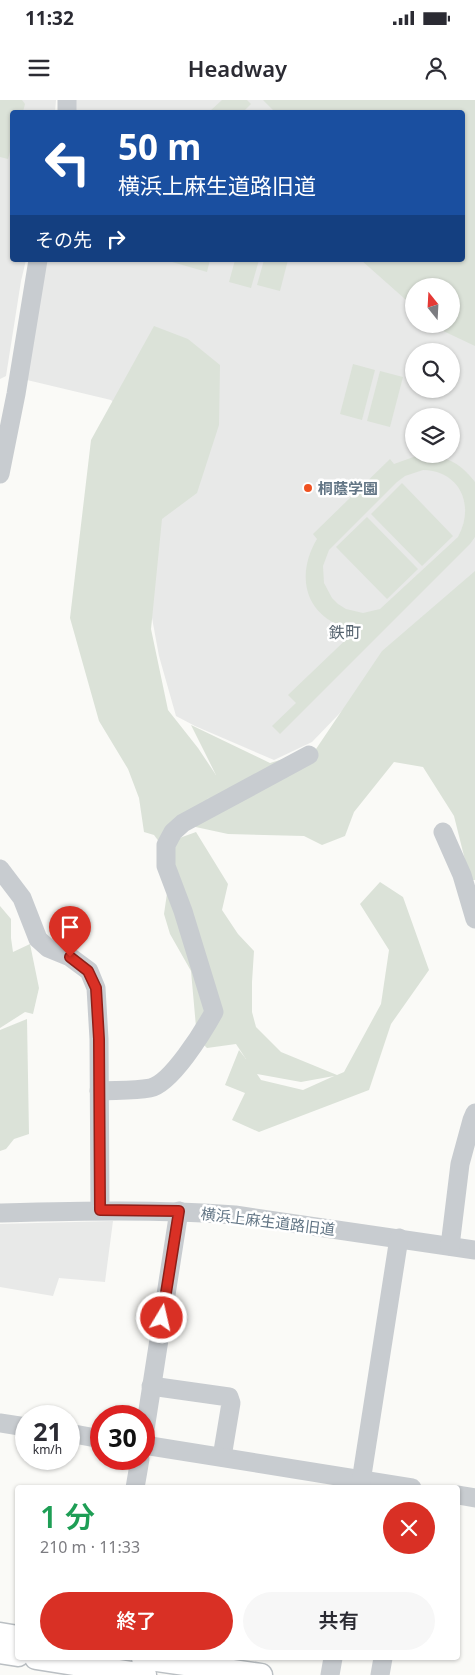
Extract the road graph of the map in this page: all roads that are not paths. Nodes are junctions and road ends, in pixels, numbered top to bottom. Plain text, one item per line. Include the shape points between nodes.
1 (38, 262) edge
2 (8, 395) edge
3 (0, 474) edge
4 (309, 755) dead end
5 (443, 832) dead end
6 (0, 869) edge
7 (475, 919) edge
8 (99, 1091) junction
9 (475, 1113) edge
10 (100, 1210) junction
11 (179, 1211) junction
12 (0, 1213) edge
13 (399, 1238) junction
14 (450, 1246) junction
15 (475, 1250) edge
16 (151, 1386) junction
17 (148, 1405) edge
18 (0, 1423) edge
19 (15, 1425) edge
20 (155, 1447) edge
21 (222, 1457) junction
22 (138, 1470) edge
23 (360, 1483) edge
24 (136, 1485) edge
25 (381, 1485) edge
26 (460, 1496) edge
27 (475, 1498) edge
28 (0, 1634) edge
29 (15, 1636) edge
30 (0, 1652) edge
31 (15, 1654) edge
32 (46, 1660) edge
33 (157, 1660) edge
34 (332, 1660) edge
35 (383, 1660) edge
36 (106, 1672) edge
37 (145, 1675) edge
38 (261, 1675) edge
39 (330, 1675) edge
40 (380, 1675) edge

1 - 2 street
2 - 3 street
4 - 8 street via 183,823 173,832 166,845 166,866 214,1012 200,1037 164,1082 151,1088
5 - 7 street via 462,875
6 - 8 street via 22,898 38,939 88,971 96,988
8 - 10 street
9 - 14 street via 460,1164
10 - 11 street, 横浜上麻生道路旧道
10 - 12 street, 横浜上麻生道路旧道
11 - 13 street, 横浜上麻生道路旧道 via 235,1215
11 - 16 street
13 - 14 street, 横浜上麻生道路旧道
13 - 23 street
14 - 15 street, 横浜上麻生道路旧道
16 - 17 street
16 - 21 street via 229,1397 232,1403
18 - 19 street
20 - 21 street
21 - 23 street
22 - 24 street
23 - 25 street
26 - 27 street
28 - 29 main road
30 - 31 main road
32 - 36 main road
33 - 38 main road
34 - 39 street
35 - 40 street
36 - 37 main road

